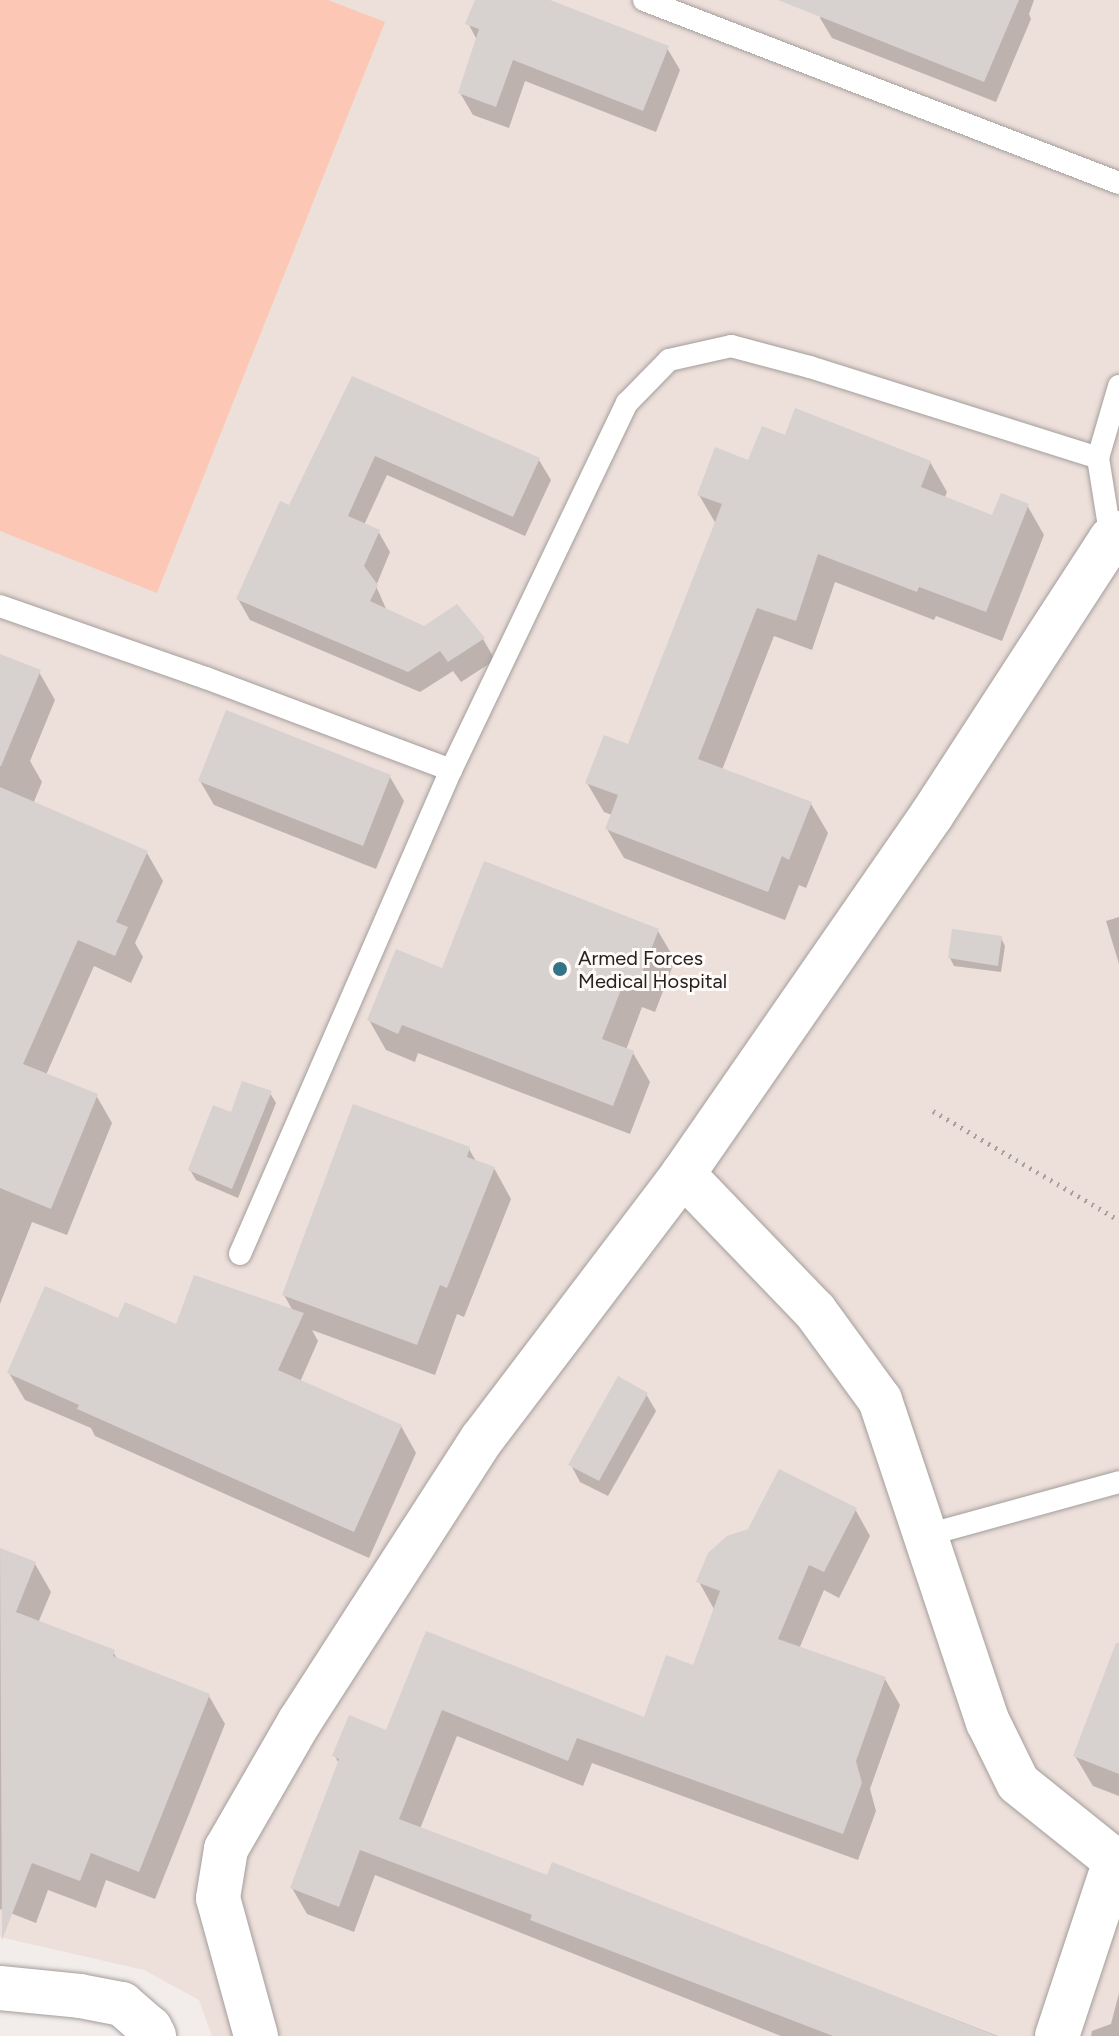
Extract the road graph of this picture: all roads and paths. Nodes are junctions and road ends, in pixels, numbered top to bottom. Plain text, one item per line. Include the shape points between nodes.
1 (644, 0) edge
2 (1119, 183) edge
3 (1119, 386) edge
4 (1098, 458) junction
5 (1115, 536) edge
6 (0, 606) edge
7 (451, 770) junction
8 (933, 1111) dead end
9 (683, 1174) junction
10 (1119, 1220) edge
11 (240, 1254) dead end
12 (1119, 1482) edge
13 (927, 1535) junction
14 (1117, 1863) edge
15 (0, 1988) edge
16 (154, 2036) edge
17 (256, 2036) edge
18 (1057, 2036) edge

1 - 2 lane
3 - 4 lane
4 - 5 lane
4 - 7 lane via 731,346 669,360 627,403
5 - 9 street via 931,816
6 - 7 lane
7 - 11 lane
8 - 10 path
9 - 13 street via 815,1311 880,1400
9 - 17 street via 482,1439 300,1721 226,1849 218,1898
12 - 13 lane
13 - 14 street via 988,1722 1018,1783
14 - 18 street
15 - 16 street via 122,2004

